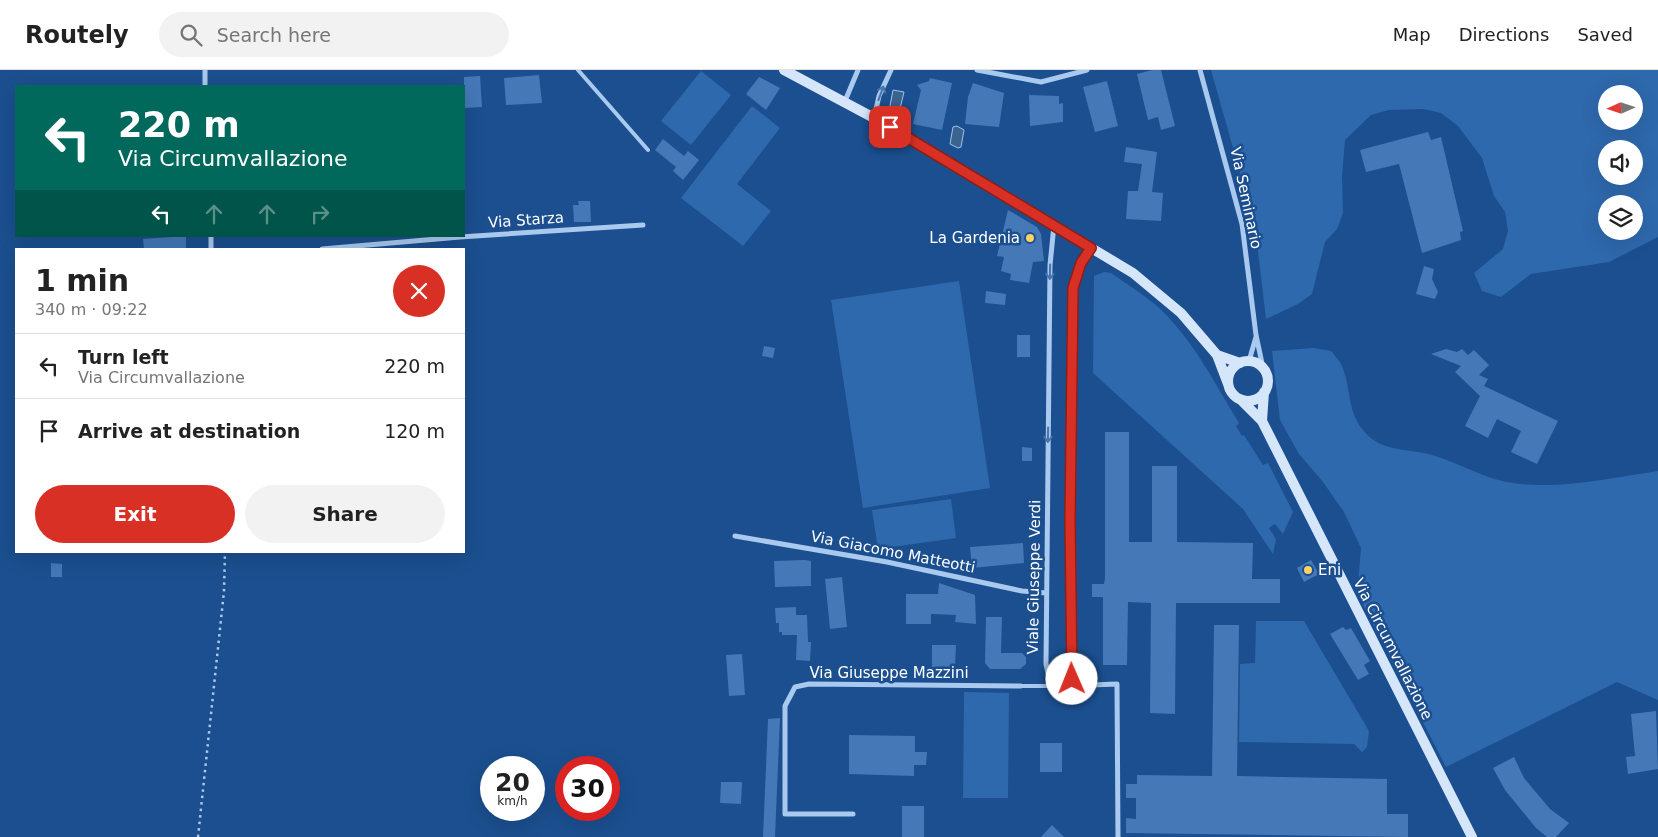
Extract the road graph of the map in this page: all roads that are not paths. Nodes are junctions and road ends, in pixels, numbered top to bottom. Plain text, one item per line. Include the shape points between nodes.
1 (205, 70) edge
2 (578, 70) edge
3 (784, 70) edge
4 (858, 70) edge
5 (891, 70) edge
6 (977, 70) edge
7 (1087, 70) edge
8 (1200, 70) edge
9 (206, 85) edge
10 (845, 101) junction
11 (874, 118) junction
12 (648, 150) dead end
13 (1054, 224) junction
14 (643, 225) dead end
15 (460, 237) edge
16 (465, 237) edge
17 (334, 248) edge
18 (1091, 248) junction
19 (1256, 335) junction
20 (1217, 355) junction
21 (1244, 362) junction
22 (1263, 368) junction
23 (1228, 384) junction
24 (1264, 392) junction
25 (1240, 399) junction
26 (1262, 421) junction
27 (735, 536) dead end
28 (1046, 593) junction
29 (1021, 686) joint
30 (1060, 686) junction
31 (853, 814) dead end
32 (1118, 837) edge
33 (1472, 837) edge

1 - 9 street
2 - 12 lane
3 - 10 street
4 - 10 street
11 -> 5 street via 879,96
6 - 7 street via 1041,82
8 - 19 street, Via Seminario via 1242,224
10 - 11 street
11 - 13 street
13 - 18 street
13 -> 28 street, Viale Giuseppe Verdi via 1050,265
14 - 16 street, Via Starza
15 - 17 street, Via Starza
18 - 20 street via 1133,273 1181,313
18 - 30 street via 1081,263 1073,288 1072,679
19 - 21 street, Via Seminario
19 - 22 street, Via Seminario
20 - 21 street
20 - 23 street
21 - 22 street
21 - 23 street via 1230,371
22 - 24 street via 1268,380
23 - 25 street
24 - 25 street via 1254,400
24 - 26 street
25 - 26 street, Via Circumvallazione
26 - 33 street, Via Circumvallazione
27 - 28 street, Via Giacomo Matteotti
28 - 30 street, Viale Giuseppe Verdi via 1046,664 1049,678
29 - 30 lane, Via Giuseppe Mazzini
29 - 31 street, Via Giuseppe Mazzini via 809,684 794,687 786,706 785,814
30 - 32 street via 1117,684

